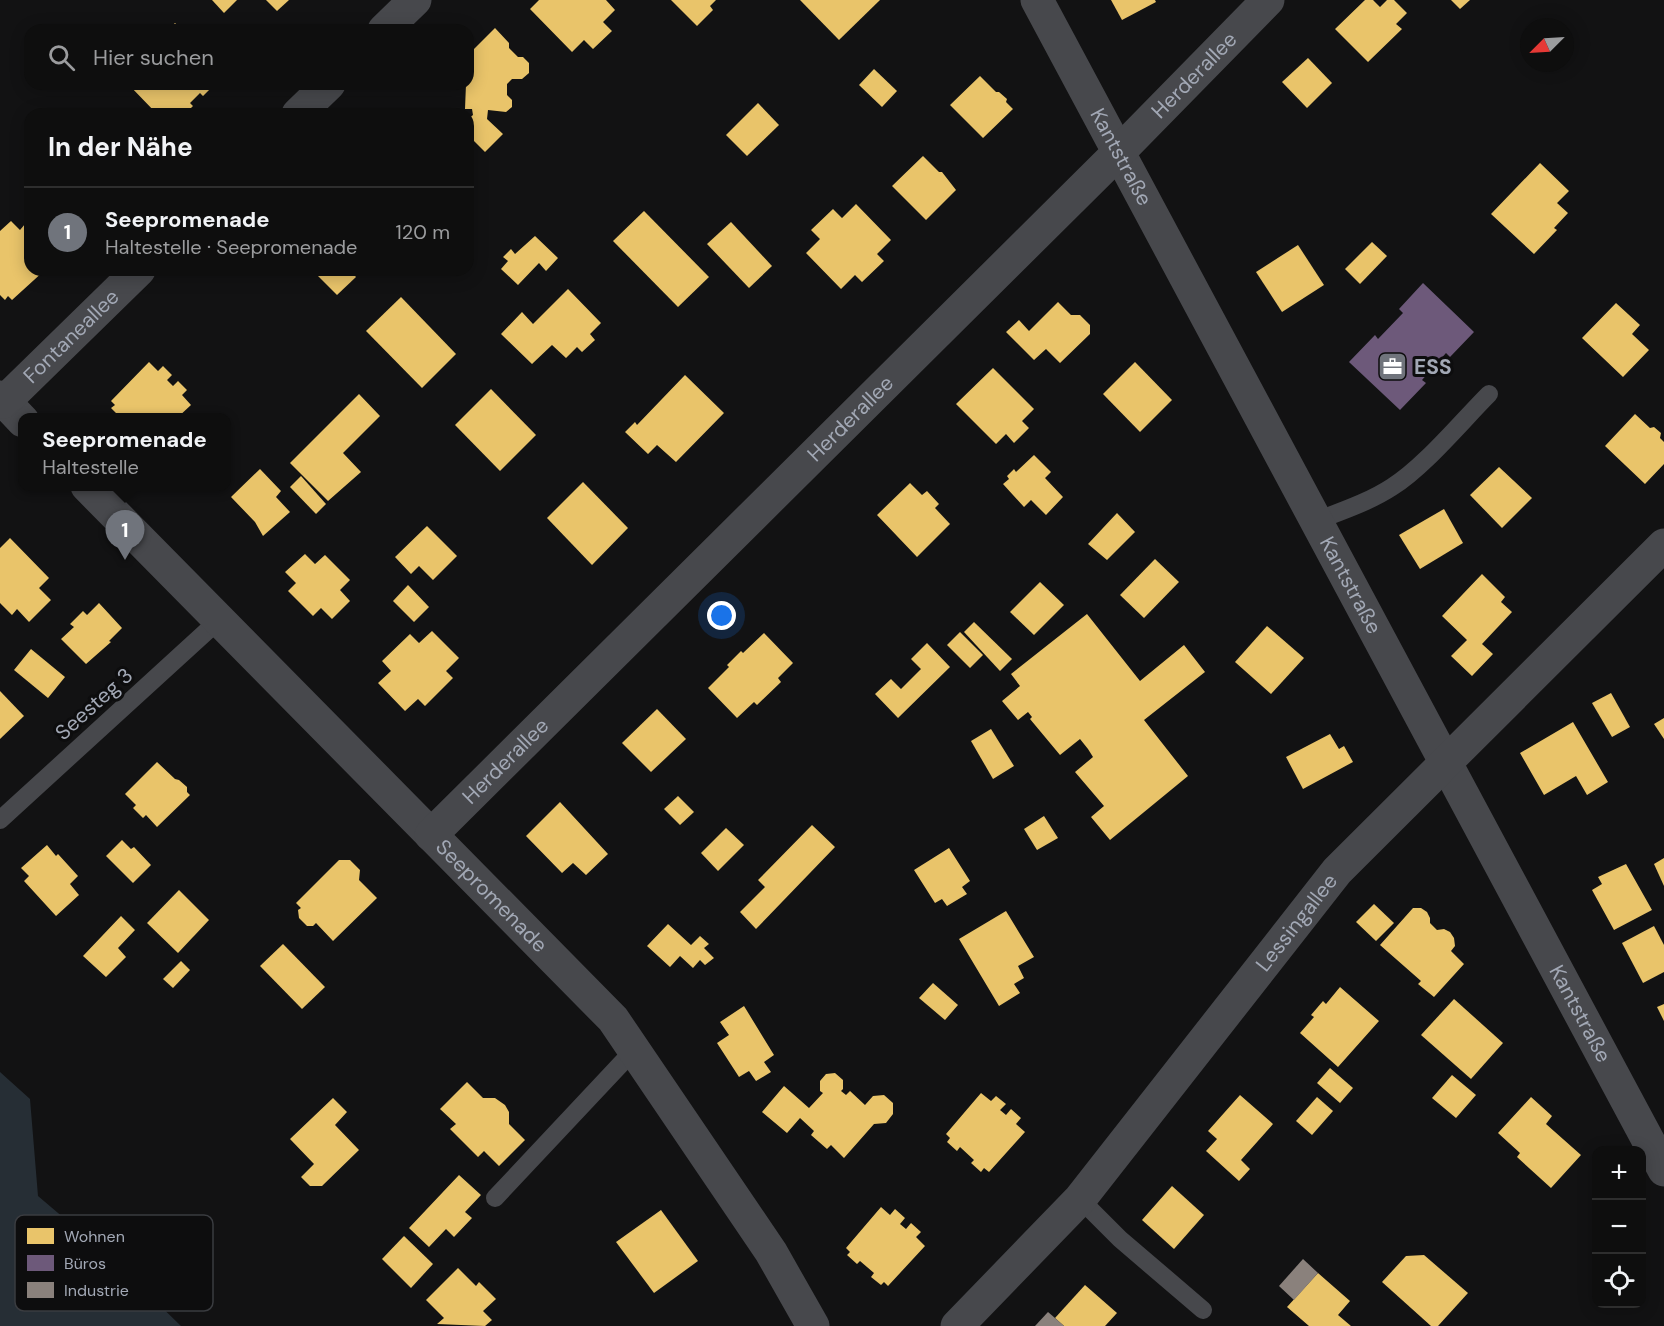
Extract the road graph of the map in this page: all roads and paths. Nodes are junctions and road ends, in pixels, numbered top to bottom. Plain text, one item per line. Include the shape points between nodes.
1 (415, 0) edge
2 (1037, 0) edge
3 (1268, 0) edge
4 (390, 24) edge
5 (323, 90) edge
6 (304, 108) edge
7 (1119, 152) junction
8 (133, 276) edge
9 (1489, 394) dead end
10 (9, 407) edge
11 (92, 491) edge
12 (1316, 521) junction
13 (1664, 545) edge
14 (219, 620) junction
15 (1446, 764) junction
16 (0, 820) edge
17 (431, 835) junction
18 (634, 1050) junction
19 (1664, 1170) edge
20 (495, 1198) dead end
21 (1080, 1199) junction
22 (1203, 1310) dead end
23 (813, 1326) edge
24 (957, 1326) edge

1 - 4 street
2 - 7 street, Kantstraße
3 - 7 street, Herderallee
5 - 6 street
7 - 12 street, Kantstraße
7 - 17 street, Herderallee
8 - 10 street, Fontaneallee
9 - 12 lane via 1395,485 1370,500
11 - 14 street, Seepromenade
12 - 15 street, Kantstraße
13 - 15 street, Lessingallee
14 - 16 lane, Seesteg 3
14 - 17 street, Seepromenade
15 - 19 street, Kantstraße
15 - 21 street, Lessingallee via 1337,871
17 - 18 street, Seepromenade via 613,1019
18 - 20 lane
18 - 23 street, Seepromenade via 771,1252
21 - 22 lane
21 - 24 street, Lessingallee

